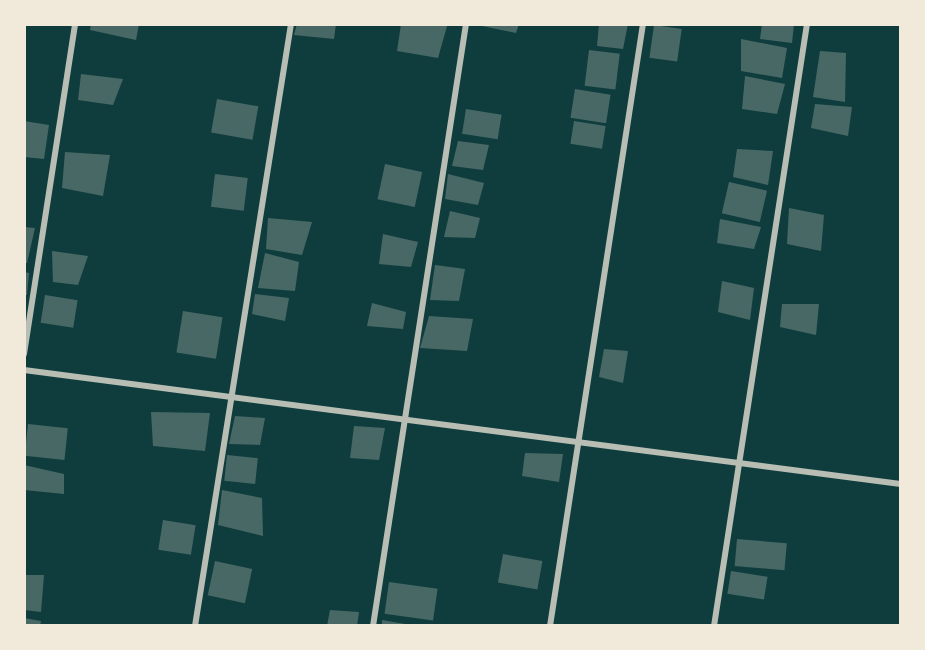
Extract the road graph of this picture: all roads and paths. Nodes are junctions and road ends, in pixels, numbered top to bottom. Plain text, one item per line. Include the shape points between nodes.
1 (75, 24) edge
2 (291, 24) edge
3 (466, 24) edge
4 (643, 24) edge
5 (807, 24) edge
6 (24, 354) edge
7 (24, 370) edge
8 (231, 397) junction
9 (405, 420) junction
10 (578, 442) junction
11 (740, 463) junction
12 (901, 483) edge
13 (195, 626) edge
14 (373, 626) edge
15 (550, 626) edge
16 (714, 626) edge

1 - 6 street
2 - 8 street
3 - 9 street
4 - 10 street
5 - 11 street
7 - 8 street
8 - 9 street
8 - 13 street
9 - 10 street
9 - 14 street
10 - 11 street
10 - 15 street
11 - 12 street
11 - 16 street

